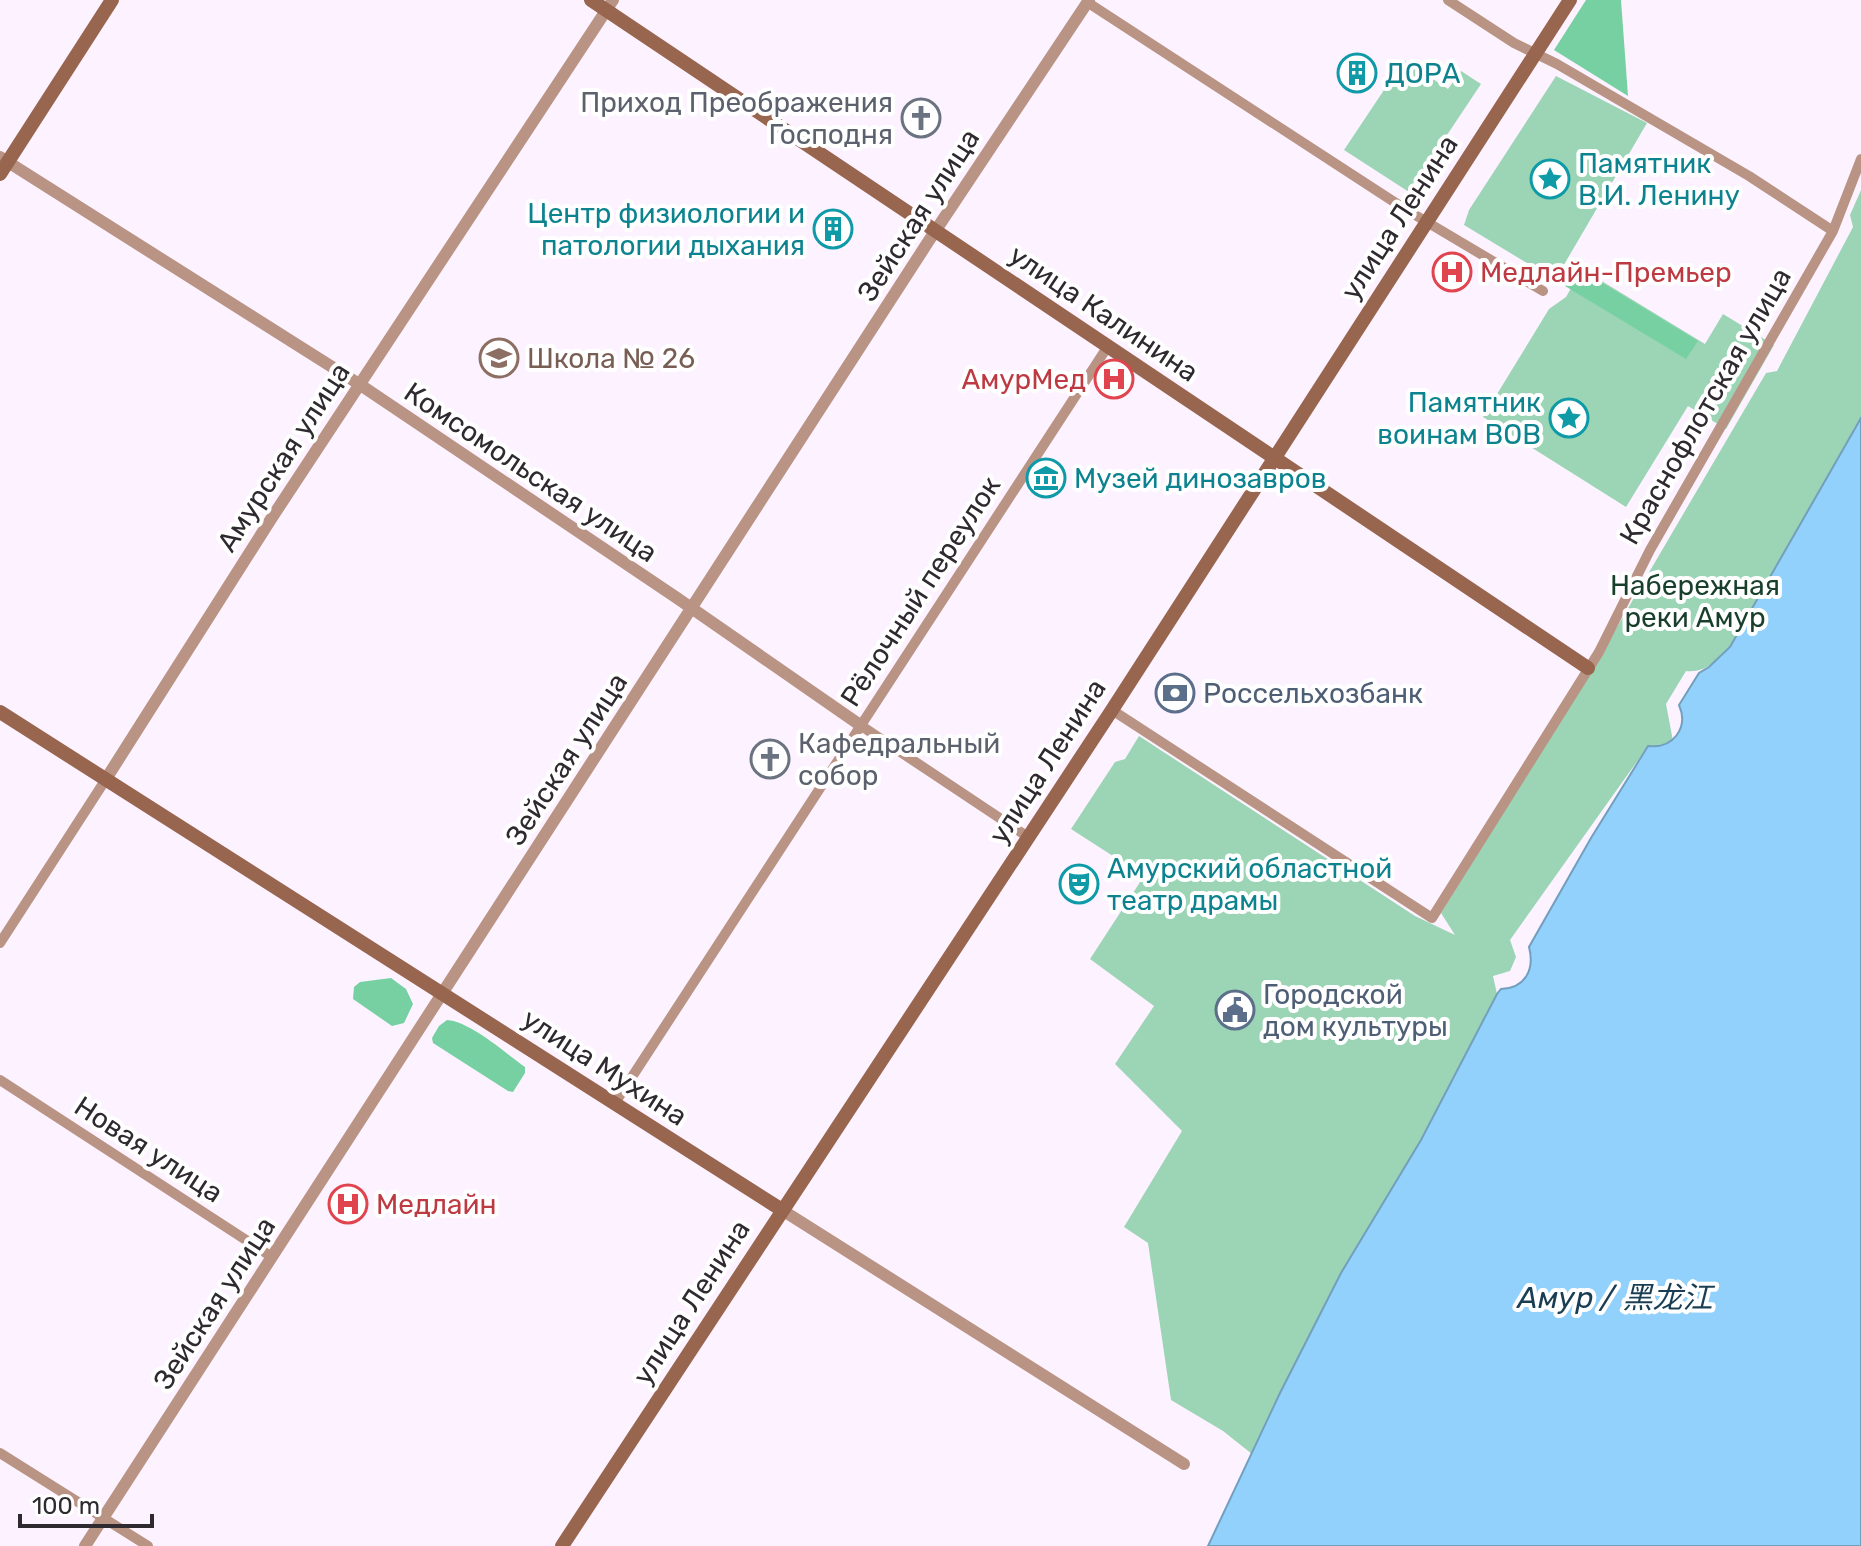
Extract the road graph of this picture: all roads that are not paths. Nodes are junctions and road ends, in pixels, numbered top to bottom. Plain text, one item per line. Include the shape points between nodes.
1 (112, 0) edge
2 (591, 0) edge
3 (1448, 0) edge
4 (1570, 0) edge
5 (1087, 1) edge
6 (609, 5) edge
7 (1536, 54) junction
8 (1861, 159) edge
9 (3, 164) edge
10 (1427, 222) junction
11 (935, 231) junction
12 (1833, 231) junction
13 (1543, 291) dead end
14 (1108, 346) junction
15 (359, 384) junction
16 (1272, 458) junction
17 (692, 610) junction
18 (1588, 668) junction
19 (1112, 710) junction
20 (0, 712) edge
21 (860, 725) junction
22 (106, 779) junction
23 (1028, 837) junction
24 (0, 943) edge
25 (442, 994) junction
26 (0, 1080) edge
27 (615, 1103) junction
28 (782, 1210) junction
29 (272, 1257) junction
30 (0, 1453) edge
31 (1184, 1464) dead end
32 (103, 1518) junction
33 (85, 1546) edge
34 (148, 1546) edge
35 (562, 1546) edge

1 - 9 main road
2 - 6 main road, улица Калинина
3 - 7 street
4 - 7 main road, улица Ленина
5 - 10 street
5 - 11 street, Зейская улица
6 - 11 main road, улица Калинина
6 - 15 street, Амурская улица
7 - 10 main road, улица Ленина
7 - 12 street via 1749,176
8 - 12 street, Краснофлотская улица
9 - 15 street, Комсомольская улица
10 - 13 street
10 - 16 main road, улица Ленина
11 - 14 main road, улица Калинина
11 - 17 street, Зейская улица
12 - 18 street, Краснофлотская улица
14 - 16 main road, улица Калинина
14 - 21 street, Рёлочный переулок
15 - 17 street, Комсомольская улица
15 - 22 street, Амурская улица
16 - 18 main road, улица Калинина
16 - 19 main road, улица Ленина
17 - 21 street, Комсомольская улица
17 - 25 street, Зейская улица
18 - 19 street, Краснофлотская улица via 1432,918
19 - 23 main road, улица Ленина
20 - 22 main road, улица Мухина
21 - 23 street, Комсомольская улица
21 - 27 street, Рёлочный переулок
22 - 24 street, Амурская улица
22 - 25 main road, улица Мухина
23 - 28 main road, улица Ленина
25 - 27 main road, улица Мухина
25 - 29 street, Зейская улица
26 - 29 street, Новая улица
27 - 28 main road, улица Мухина
28 - 31 street, улица Мухина
28 - 35 main road, улица Ленина
29 - 32 street, Зейская улица
30 - 32 street
32 - 33 street, Зейская улица
32 - 34 street

